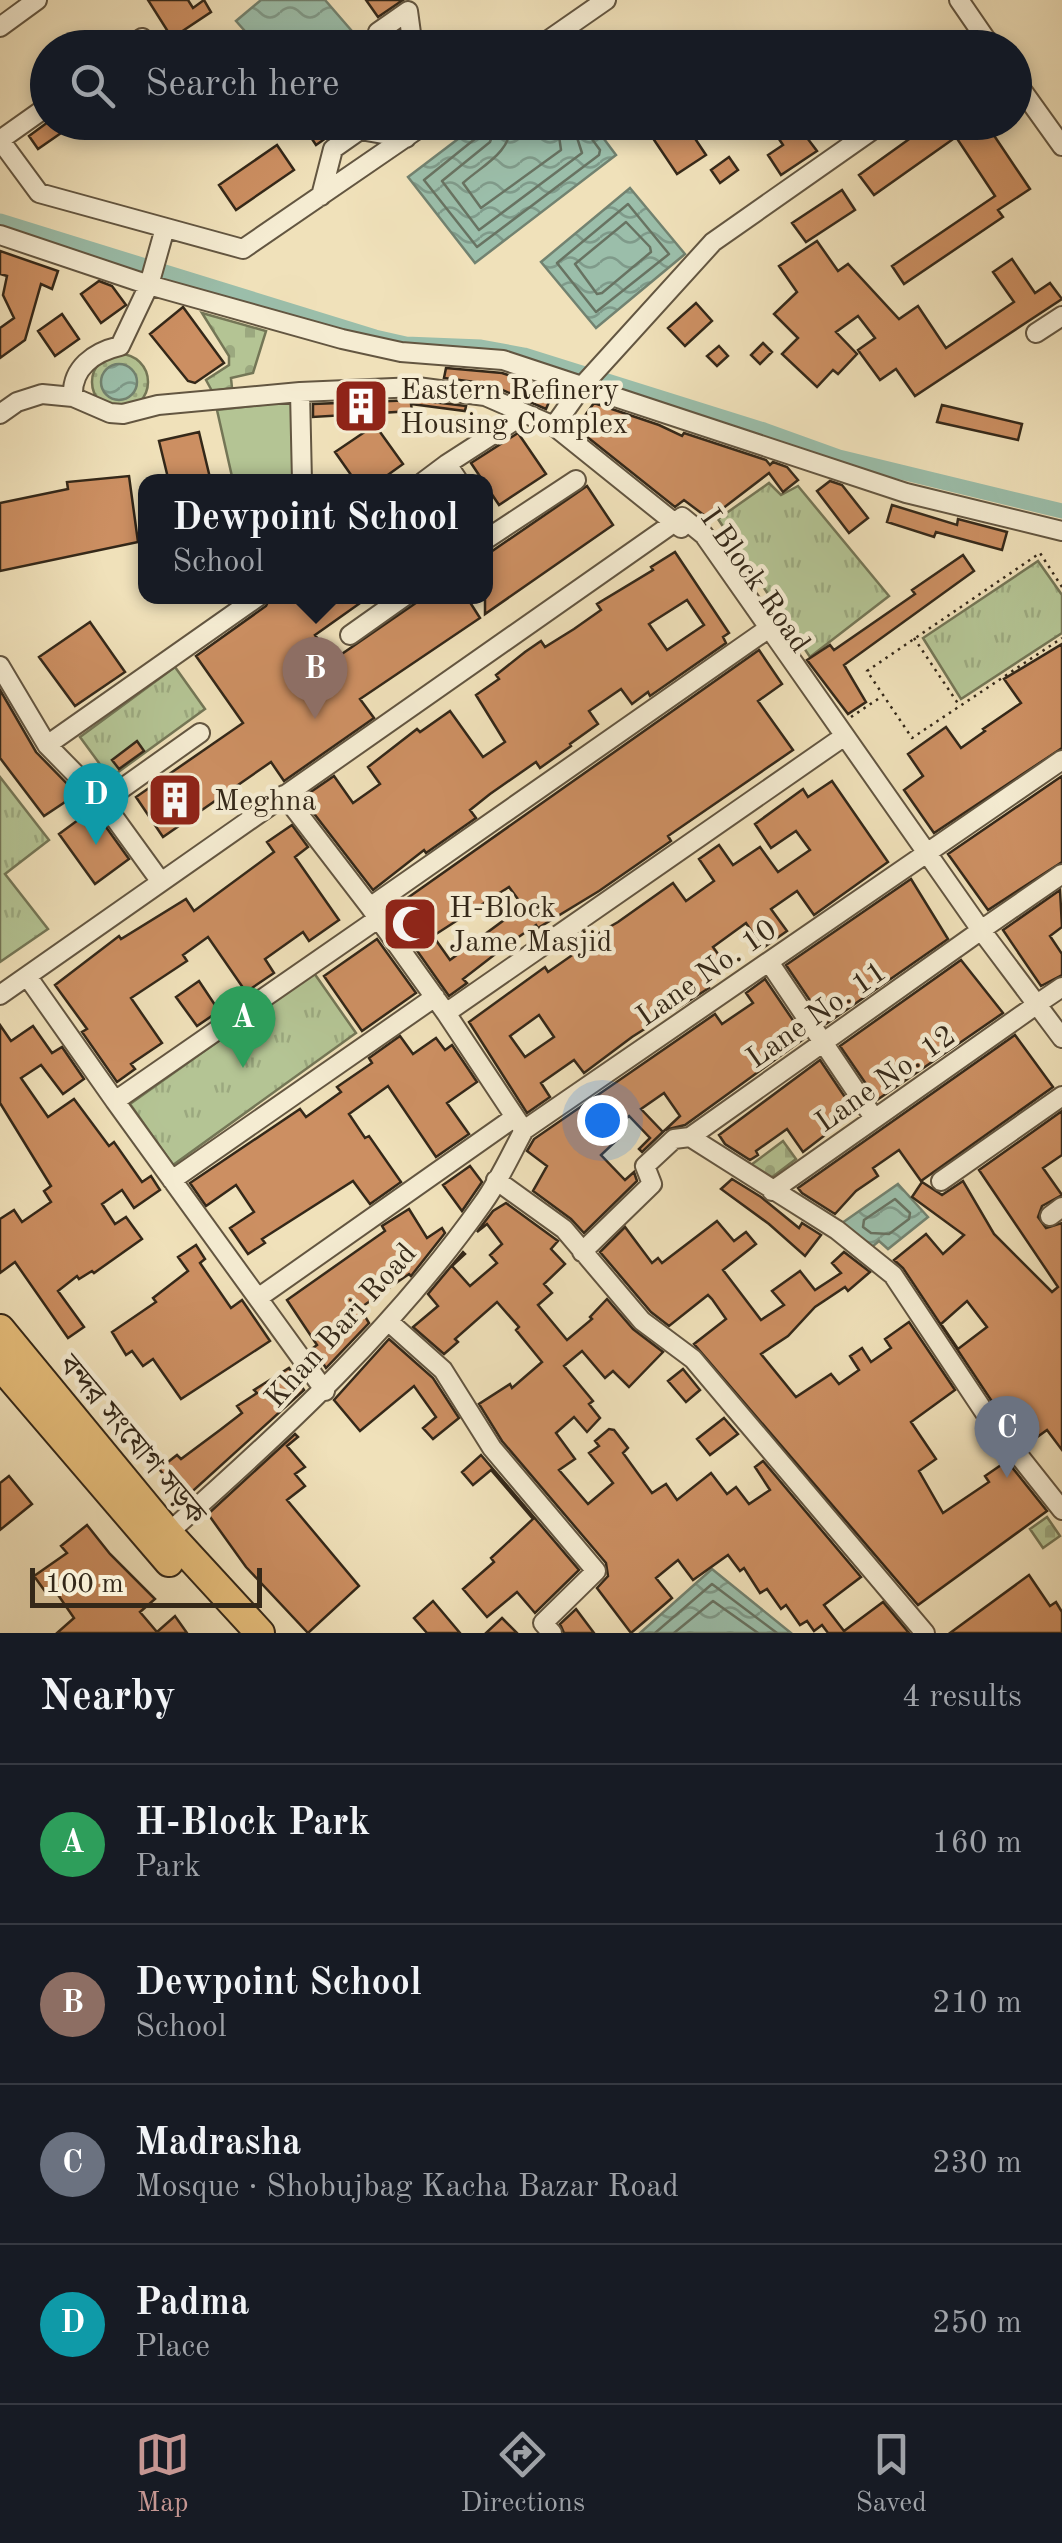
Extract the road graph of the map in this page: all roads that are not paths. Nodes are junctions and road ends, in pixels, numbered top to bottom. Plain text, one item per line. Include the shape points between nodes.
1 (37, 0) edge
2 (606, 0) edge
3 (959, 0) edge
4 (3, 20) edge
5 (381, 30) edge
6 (411, 30) edge
7 (563, 30) edge
8 (979, 30) edge
9 (1032, 104) edge
10 (30, 119) edge
11 (0, 140) edge
12 (346, 140) edge
13 (403, 140) edge
14 (858, 140) edge
15 (1062, 146) edge
16 (321, 196) junction
17 (165, 228) junction
18 (0, 235) edge
19 (148, 285) junction
20 (1062, 316) edge
21 (1036, 334) dead end
22 (584, 384) junction
23 (300, 392) junction
24 (73, 397) junction
25 (0, 414) edge
26 (523, 414) junction
27 (554, 426) junction
28 (447, 464) junction
29 (302, 474) edge
30 (434, 474) edge
31 (454, 474) edge
32 (576, 480) dead end
33 (673, 521) junction
34 (493, 528) edge
35 (1062, 531) edge
36 (248, 604) edge
37 (394, 604) edge
38 (762, 634) junction
39 (350, 635) dead end
40 (0, 666) edge
41 (200, 733) dead end
42 (837, 734) junction
43 (47, 745) junction
44 (1062, 760) edge
45 (284, 795) junction
46 (103, 802) junction
47 (924, 856) junction
48 (1062, 874) edge
49 (161, 882) junction
50 (374, 913) junction
51 (977, 933) junction
52 (769, 962) junction
53 (27, 976) junction
54 (1062, 987) edge
55 (0, 995) edge
56 (441, 1005) junction
57 (1033, 1007) junction
58 (1062, 1038) edge
59 (824, 1041) junction
60 (1062, 1054) edge
61 (1062, 1096) edge
62 (115, 1101) junction
63 (874, 1118) junction
64 (520, 1124) junction
65 (690, 1137) junction
66 (172, 1180) junction
67 (496, 1180) junction
68 (942, 1181) dead end
69 (772, 1191) junction
70 (582, 1252) junction
71 (258, 1298) junction
72 (388, 1321) junction
73 (0, 1329) edge
74 (0, 1364) edge
75 (325, 1391) junction
76 (1056, 1486) edge
77 (1062, 1510) edge
78 (168, 1533) junction
79 (235, 1633) edge
80 (260, 1633) edge
81 (552, 1633) edge
82 (925, 1633) edge

1 - 4 street
2 - 7 street
3 - 8 street
5 - 6 street via 408,11
9 - 15 street
10 - 11 street
11 - 17 street via 40,193
12 - 16 street via 333,149
13 - 16 street
14 - 22 street via 714,242
16 - 17 street via 244,249
17 - 19 street
18 - 19 street
19 - 22 street via 401,352 503,360
19 - 24 street via 120,346 100,351 78,370
20 - 21 street
22 - 27 street
22 - 35 street via 906,493
23 - 24 street via 123,414
23 - 26 street via 417,387 485,396
23 - 29 street
24 - 25 street via 42,394
26 - 27 street
26 - 28 street
27 - 33 street
28 - 30 street
28 - 31 street
32 - 34 street
33 - 38 street, I Block Road via 696,541
33 - 42 street, I Block Road via 682,516 704,535
33 - 45 street
36 - 43 street
37 - 39 street
38 - 42 street, I Block Road
38 - 50 street
40 - 43 street
41 - 46 street
42 - 47 street, I Block Road
42 - 56 street
43 - 46 street
44 - 47 street, Lane No. 10
45 - 49 street
45 - 50 street
46 - 49 street
47 - 51 street, I Block Road
47 - 52 street, Lane No. 10
48 - 51 street, Lane No. 11
49 - 53 street
50 - 56 street
50 - 62 street
51 - 57 street, I Block Road
51 - 59 street, Lane No. 11
52 - 59 street
52 - 64 street, Lane No. 10
53 - 55 street
53 - 62 street
54 - 57 street, Lane No. 12
56 - 64 street
56 - 66 street
57 - 58 street, I Block Road
57 - 60 street, I Block Road
57 - 63 street, Lane No. 12
59 - 63 street
59 - 65 street, Lane No. 11
61 - 68 street
62 - 66 street
63 - 69 street, Lane No. 12
64 - 67 street, Khan Bari Road
64 - 71 street, Lane No. 10
65 - 69 street
65 - 70 street, Lane No. 11 via 674,1138 646,1166 652,1184
66 - 71 street
67 - 70 street via 564,1229
67 - 72 street, Khan Bari Road
69 - 76 street via 894,1275 985,1412
70 - 82 street via 642,1321 692,1360
71 - 75 street
72 - 75 street, Khan Bari Road
72 - 81 street via 443,1370 492,1448 596,1571 543,1623
73 - 78 highway, বন্দর সংযোগ সড়ক
74 - 79 highway, বন্দর সংযোগ সড়ক
75 - 78 street, Khan Bari Road
76 - 77 street
78 - 80 highway, বন্দর সংযোগ সড়ক

